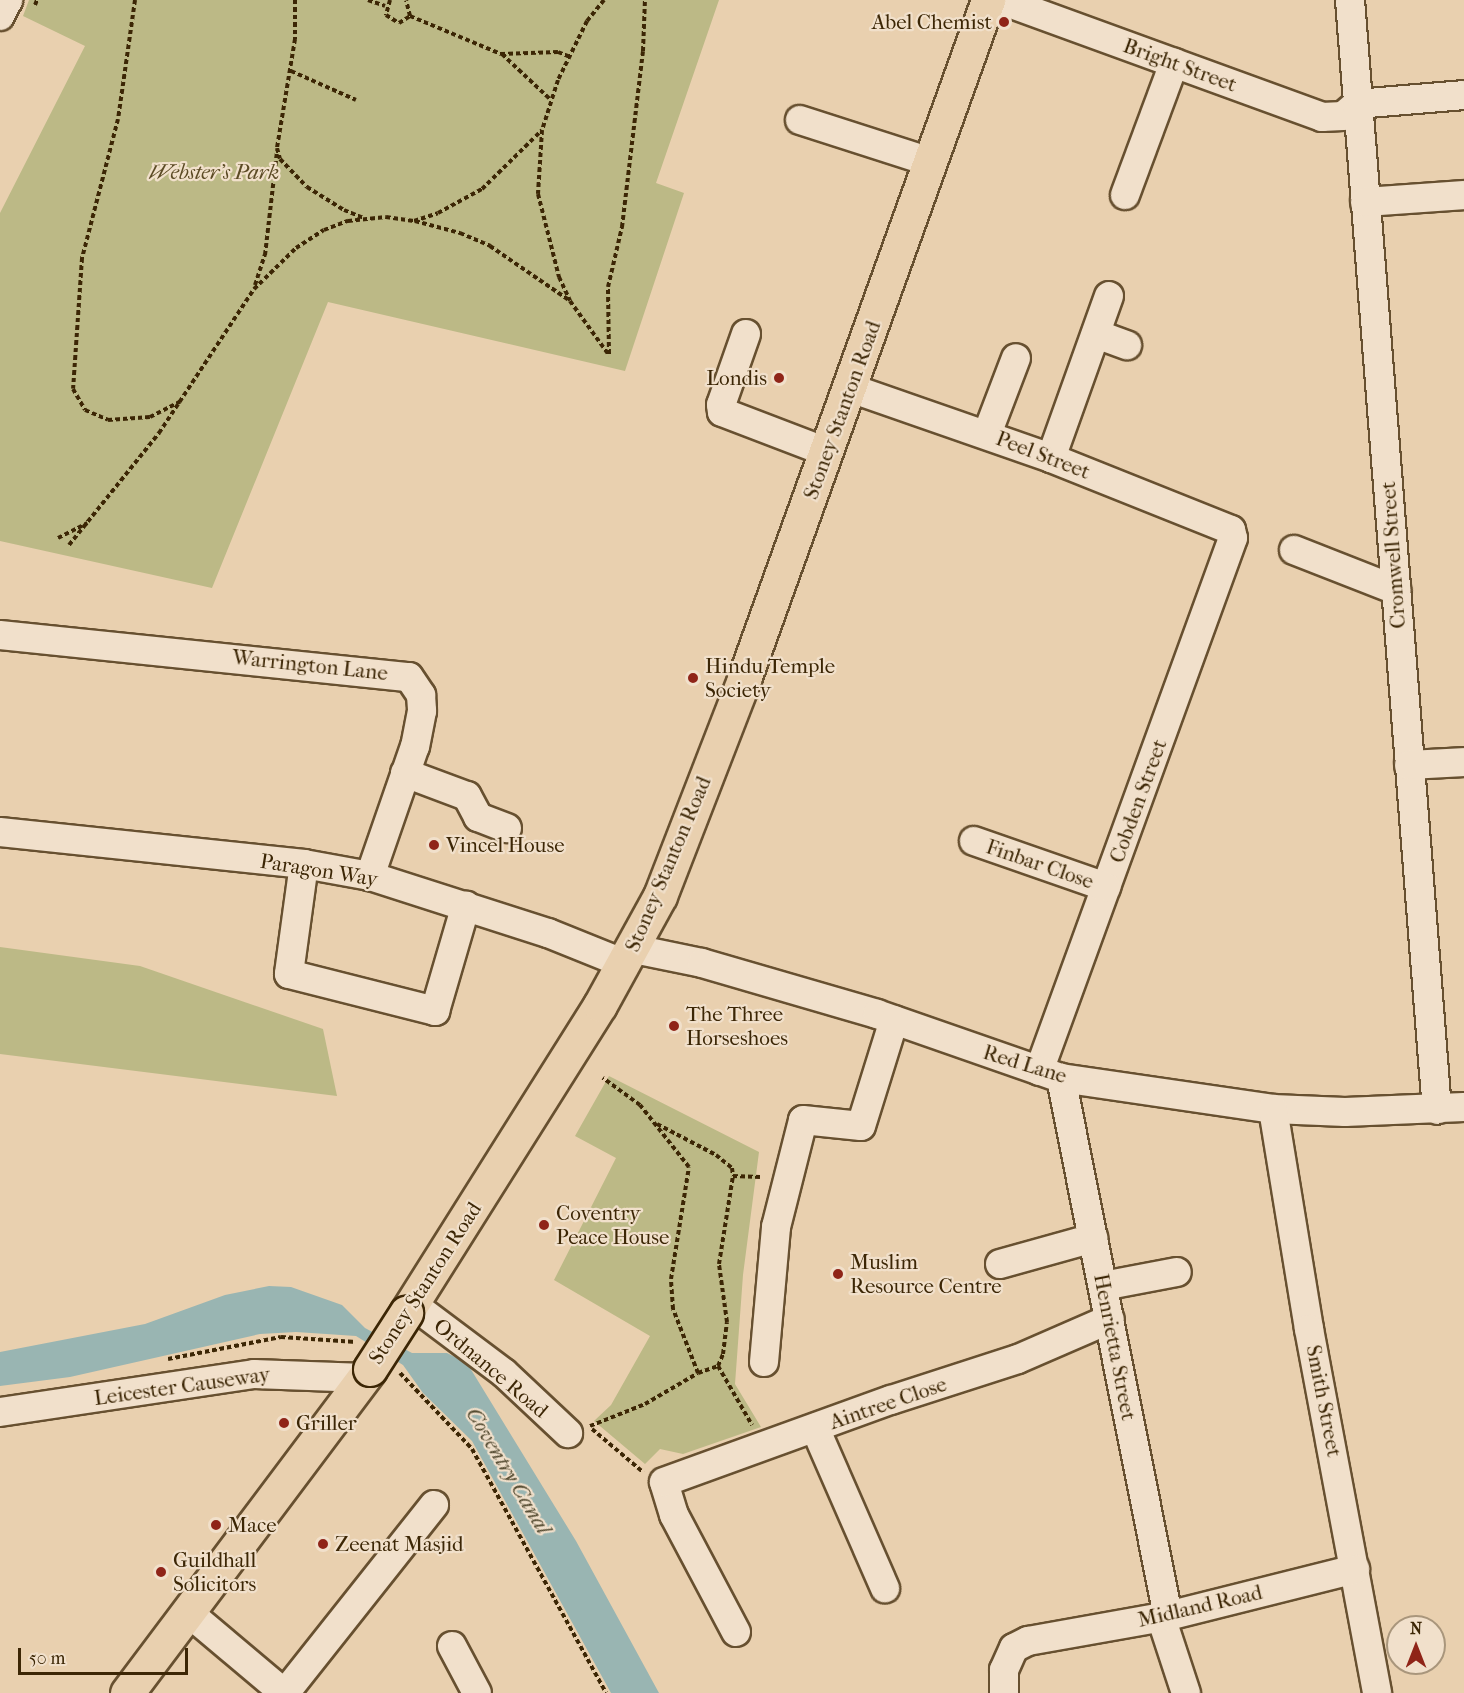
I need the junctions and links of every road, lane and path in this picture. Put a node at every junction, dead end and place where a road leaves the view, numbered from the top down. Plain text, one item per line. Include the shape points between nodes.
1 (38, 0) edge
2 (135, 0) edge
3 (295, 0) edge
4 (368, 0) edge
5 (390, 0) edge
6 (406, 0) edge
7 (604, 0) edge
8 (645, 0) edge
9 (987, 0) edge
10 (1001, 0) edge
11 (1350, 0) edge
12 (22, 3) edge
13 (385, 6) junction
14 (0, 15) edge
15 (410, 16) junction
16 (501, 54) junction
17 (568, 56) junction
18 (1174, 63) junction
19 (291, 71) junction
20 (1464, 95) edge
21 (356, 100) dead end
22 (551, 100) junction
23 (1357, 104) junction
24 (800, 120) dead end
25 (542, 130) junction
26 (277, 148) junction
27 (932, 162) junction
28 (1125, 195) dead end
29 (1464, 195) edge
30 (1365, 202) junction
31 (364, 218) junction
32 (414, 221) junction
33 (254, 289) junction
34 (1109, 296) dead end
35 (570, 301) junction
36 (746, 334) dead end
37 (1096, 334) junction
38 (1127, 345) dead end
39 (1016, 358) dead end
40 (850, 388) junction
41 (183, 399) junction
42 (987, 434) junction
43 (827, 452) junction
44 (1051, 458) junction
45 (90, 521) junction
46 (1231, 530) joint
47 (58, 538) dead end
48 (69, 545) dead end
49 (1294, 550) dead end
50 (1396, 590) junction
51 (0, 635) edge
52 (1464, 762) edge
53 (1408, 765) junction
54 (405, 773) junction
55 (507, 828) dead end
56 (0, 832) edge
57 (974, 842) dead end
58 (303, 864) junction
59 (370, 876) junction
60 (1106, 887) junction
61 (466, 905) junction
62 (630, 957) junction
63 (894, 1020) junction
64 (1050, 1075) junction
65 (603, 1078) dead end
66 (1273, 1108) junction
67 (1450, 1108) edge
68 (653, 1121) junction
69 (734, 1176) junction
70 (760, 1177) dead end
71 (1093, 1238) junction
72 (1000, 1264) dead end
73 (1177, 1272) dead end
74 (1103, 1286) junction
75 (409, 1309) junction
76 (1110, 1319) junction
77 (260, 1340) dead end
78 (764, 1362) dead end
79 (373, 1364) junction
80 (718, 1366) junction
81 (698, 1373) junction
82 (0, 1412) edge
83 (815, 1428) junction
84 (578, 1430) junction
85 (772, 1444) junction
86 (664, 1482) junction
87 (434, 1505) dead end
88 (1355, 1569) junction
89 (885, 1588) dead end
90 (189, 1613) junction
91 (1165, 1617) junction
92 (736, 1632) dead end
93 (452, 1646) dead end
94 (127, 1693) edge
95 (284, 1693) edge
96 (477, 1693) edge
97 (606, 1693) edge
98 (1004, 1693) edge
99 (1186, 1693) edge
100 (1377, 1693) edge

1 - 12 path
2 - 41 path via 118,118 82,258 73,389 85,410 108,420 150,417
3 - 19 path
4 - 13 path
5 - 13 path
6 - 15 path
7 - 17 path
8 - 35 path via 643,51 622,227 608,287 609,355
9 - 27 main road, Stoney Stanton Road
10 - 18 street, Bright Street
11 - 23 street, Cromwell Street
12 - 14 street
13 - 15 path via 391,21 399,23
15 - 16 path
16 - 17 path via 558,52
16 - 22 path via 525,73 541,95
17 - 22 path
18 - 23 street, Bright Street via 1322,117 1343,116
18 - 28 street
19 - 21 path
19 - 26 path
20 - 23 street
22 - 25 path
23 - 30 street, Cromwell Street
24 - 27 street
25 - 32 path via 482,189
25 - 35 path via 538,194 546,234
26 - 31 path via 280,159 307,187
26 - 33 path via 265,255
27 - 40 main road, Stoney Stanton Road
29 - 30 street
30 - 50 street, Cromwell Street
31 - 32 path
31 - 33 path via 324,230 296,248
32 - 35 path via 490,246
33 - 41 path
34 - 37 street
36 - 43 street via 720,405 722,412
37 - 38 street
37 - 44 street
39 - 42 street
40 - 42 street, Peel Street
40 - 43 main road, Stoney Stanton Road
41 - 45 path
42 - 44 street, Peel Street
43 - 62 main road, Stoney Stanton Road via 660,896
44 - 46 street, Peel Street
45 - 47 path
45 - 48 path
46 - 60 street, Cobden Street via 1233,538
49 - 50 street
50 - 53 street, Cromwell Street
51 - 54 street, Warrington Lane via 409,677 421,695 422,711
52 - 53 street
53 - 67 street, Cromwell Street
54 - 55 street via 468,796 478,817
54 - 59 street, Warrington Lane
56 - 58 street, Paragon Way
57 - 60 street, Finbar Close
58 - 59 street, Paragon Way
58 - 61 street via 289,974 435,1011
59 - 61 street, Paragon Way
60 - 64 street, Cobden Street
61 - 62 street, Paragon Way
62 - 63 street, Red Lane via 702,963
62 - 75 main road, Stoney Stanton Road
63 - 64 street, Red Lane
63 - 78 street via 861,1126 803,1120 776,1227
64 - 66 street, Red Lane
64 - 71 street, Henrietta Street
65 - 68 path via 640,1105
66 - 67 street, Red Lane
66 - 88 street, Smith Street
68 - 69 path via 716,1155 732,1168
68 - 81 path via 689,1167 671,1279 673,1310
69 - 70 path
69 - 80 path via 719,1264 728,1322
71 - 72 street
71 - 74 street, Henrietta Street
73 - 74 street
74 - 76 street, Henrietta Street
75 - 79 main road, Stoney Stanton Road, bridge
75 - 84 street, Ordnance Road via 504,1373
76 - 83 street, Aintree Close via 1018,1359
76 - 91 street, Henrietta Street
77 - 79 path via 333,1338
79 - 82 street, Leicester Causeway via 254,1374
79 - 90 main road, Stoney Stanton Road
79 - 97 path via 452,1424 477,1458
80 - 81 path
80 - 85 path via 750,1424
81 - 84 path via 645,1404
83 - 85 street, Aintree Close
83 - 89 street
84 - 86 path via 609,1439 656,1486
85 - 86 street, Aintree Close
86 - 92 street via 674,1515
87 - 95 street
88 - 91 street, Midland Road
88 - 100 street, Smith Street
90 - 94 main road, Stoney Stanton Road
90 - 95 street
91 - 98 street, Midland Road via 1043,1637 1014,1648 1004,1670
91 - 99 street, Henrietta Street
93 - 96 street

